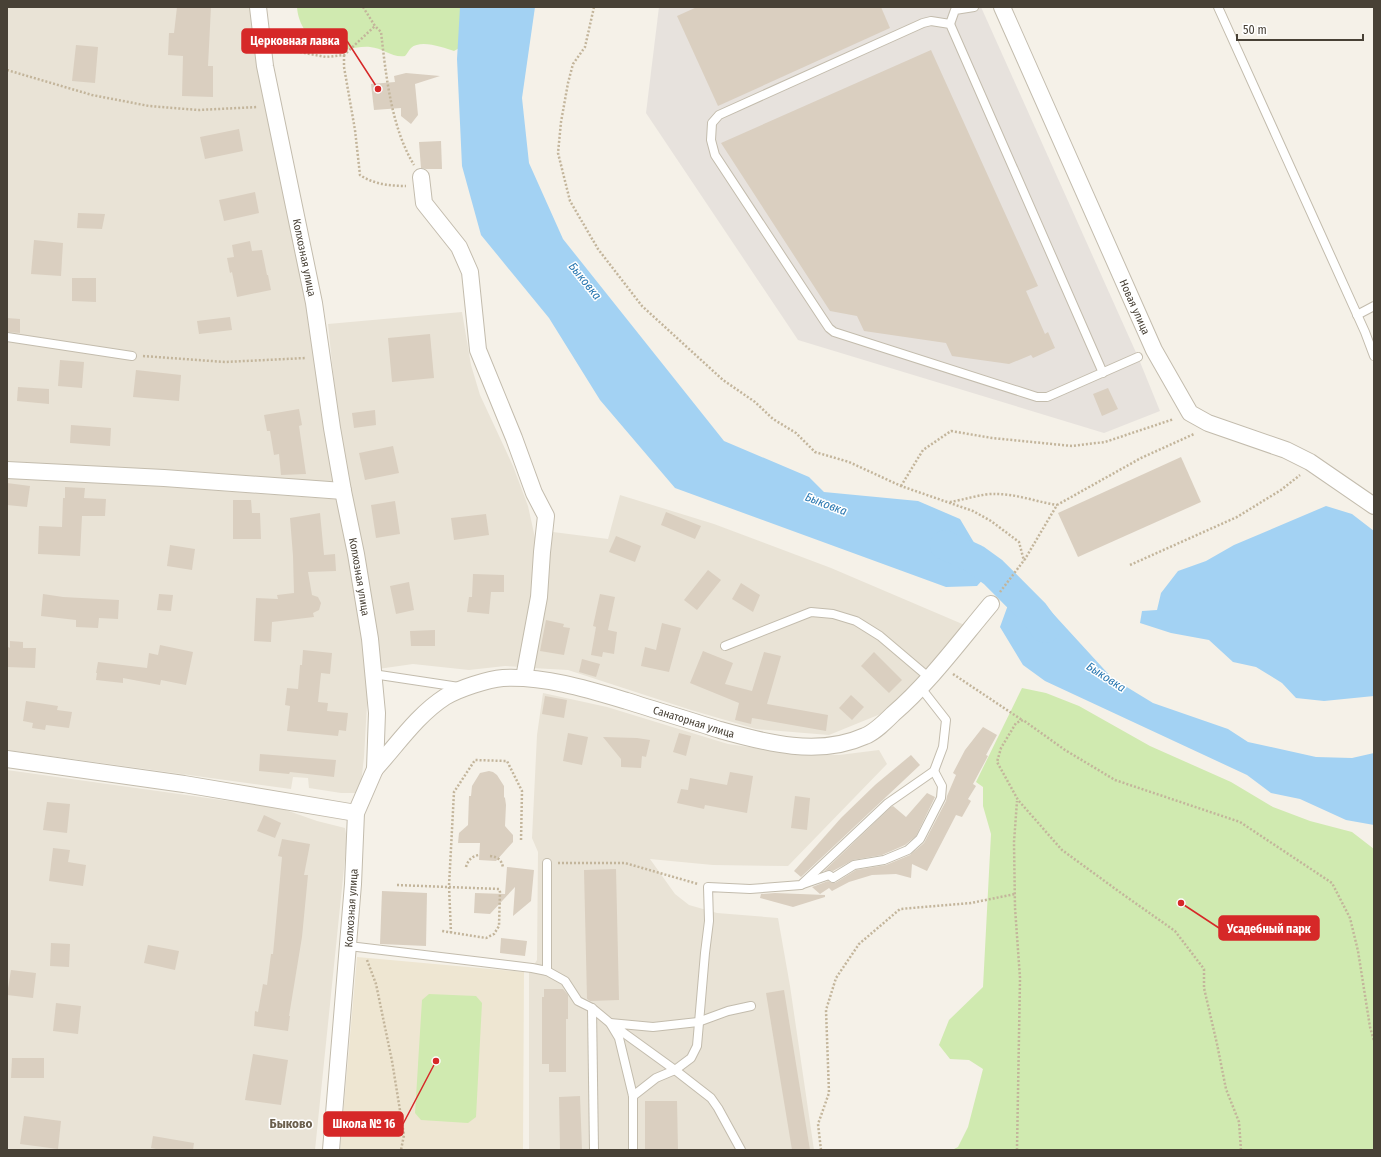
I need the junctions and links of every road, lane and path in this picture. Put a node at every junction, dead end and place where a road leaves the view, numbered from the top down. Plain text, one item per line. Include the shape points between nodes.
1 (258, 7) edge
2 (363, 7) edge
3 (594, 7) edge
4 (974, 7) edge
5 (1002, 7) edge
6 (1218, 7) edge
7 (950, 24) junction
8 (375, 26) junction
9 (260, 28) junction
10 (344, 55) junction
11 (7, 70) edge
12 (274, 106) junction
13 (422, 181) junction
14 (1374, 306) edge
15 (1357, 315) junction
16 (7, 337) edge
17 (132, 356) joint
18 (1374, 356) edge
19 (322, 357) junction
20 (1138, 357) dead end
21 (1103, 373) junction
22 (1190, 413) junction
23 (1213, 425) junction
24 (1310, 462) junction
25 (7, 470) edge
26 (901, 486) junction
27 (343, 492) junction
28 (950, 502) junction
29 (1057, 505) junction
30 (1374, 506) edge
31 (1024, 561) junction
32 (1130, 565) dead end
33 (991, 604) joint
34 (725, 646) dead end
35 (940, 665) junction
36 (374, 674) junction
37 (524, 678) junction
38 (924, 681) junction
39 (466, 688) junction
40 (1023, 720) junction
41 (7, 759) edge
42 (375, 769) junction
43 (934, 771) junction
44 (1018, 800) junction
45 (356, 813) junction
46 (521, 841) dead end
47 (479, 855) dead end
48 (490, 856) dead end
49 (547, 863) joint
50 (466, 867) dead end
51 (503, 868) dead end
52 (397, 885) dead end
53 (801, 885) junction
54 (449, 886) junction
55 (708, 887) junction
56 (1015, 894) junction
57 (442, 932) dead end
58 (451, 933) junction
59 (356, 947) junction
60 (547, 971) junction
61 (751, 1006) dead end
62 (592, 1008) junction
63 (698, 1022) junction
64 (610, 1024) junction
65 (1374, 1041) edge
66 (675, 1070) junction
67 (633, 1096) junction
68 (331, 1150) edge
69 (401, 1150) edge
70 (594, 1150) edge
71 (633, 1150) edge
72 (741, 1150) edge
73 (822, 1150) edge
74 (1017, 1150) edge
75 (1241, 1150) edge

1 - 9 street, Колхозная улица
2 - 8 path
3 - 26 path via 585,47 573,64 568,83 558,153 570,201 598,249 642,306 723,380 755,402 773,419 796,432 815,452 849,462
4 - 7 lane via 955,10
5 - 22 street, Новая улица via 1154,350
6 - 15 lane
7 - 21 lane
7 - 21 lane via 931,21 923,24 719,115 712,123 710,134 715,155 834,332 1037,397 1047,397
8 - 10 path
8 - 13 path via 381,32 390,97 404,145
9 - 10 path via 294,51 326,57
9 - 12 street, Колхозная улица
10 - 13 path via 360,175 369,182 395,186
11 - 12 path via 92,95 149,106 198,110
12 - 19 street, Колхозная улица via 314,303
13 - 37 street via 424,203 458,247 470,272 478,350 534,493 546,516 539,597
14 - 15 lane
15 - 18 lane
16 - 17 lane
17 - 19 path via 225,362
19 - 27 street, Колхозная улица
20 - 21 lane
22 - 23 street
22 - 26 path via 1105,442 1072,446 951,432 923,450
23 - 24 street via 1286,450
23 - 29 path via 1142,458
24 - 30 street
24 - 32 path via 1300,475 1281,490 1237,517
25 - 27 street via 164,478
26 - 28 path
27 - 36 street, Колхозная улица via 356,554
28 - 29 path via 995,494
28 - 31 path via 992,521 1009,534 1019,542
29 - 31 path
31 - 33 path
33 - 35 street, Санаторная улица
34 - 38 lane via 812,612 833,614 856,621 880,636
35 - 38 street, Санаторная улица
35 - 40 path
36 - 39 lane
36 - 42 street, Колхозная улица via 377,713
37 - 38 street, Санаторная улица via 582,688 741,736 797,746 844,744 867,736 906,703
37 - 39 street, Санаторная улица via 503,678
38 - 43 lane via 946,720 943,747
39 - 42 street, Санаторная улица via 435,704
40 - 44 path via 1016,723 997,762
40 - 65 path via 1065,750 1115,780 1240,822 1332,883 1350,918
41 - 45 street via 184,784
42 - 45 street, Колхозная улица
43 - 53 lane via 888,803
43 - 53 lane via 942,786 942,798 920,839 908,850 884,860 854,865 833,878 829,875
44 - 56 path via 1014,842
44 - 75 path via 1062,850 1175,931 1204,969 1204,988 1226,1089 1239,1122
45 - 59 street, Колхозная улица
46 - 54 path via 522,791 507,761 475,760 454,792
47 - 50 path via 471,858
48 - 51 path via 500,860
49 - 55 path via 624,863
49 - 60 lane
52 - 54 path
53 - 55 lane via 750,889
54 - 58 path
54 - 58 path via 497,888 500,892 499,926 494,934 486,938
55 - 63 lane via 709,921
56 - 73 path via 971,903 900,909 859,944 836,978 826,1010 828,1093 818,1124
56 - 74 path via 1020,978
57 - 58 path
59 - 60 lane
59 - 68 street, Колхозная улица
59 - 69 path via 376,984 404,1134
60 - 62 lane via 565,981 578,1001
61 - 63 lane
62 - 64 lane
62 - 70 lane
63 - 64 lane via 653,1027
63 - 66 lane via 697,1046 691,1058
64 - 66 lane
64 - 67 lane via 619,1038
66 - 67 lane via 656,1078
66 - 72 lane via 711,1098
67 - 71 lane

